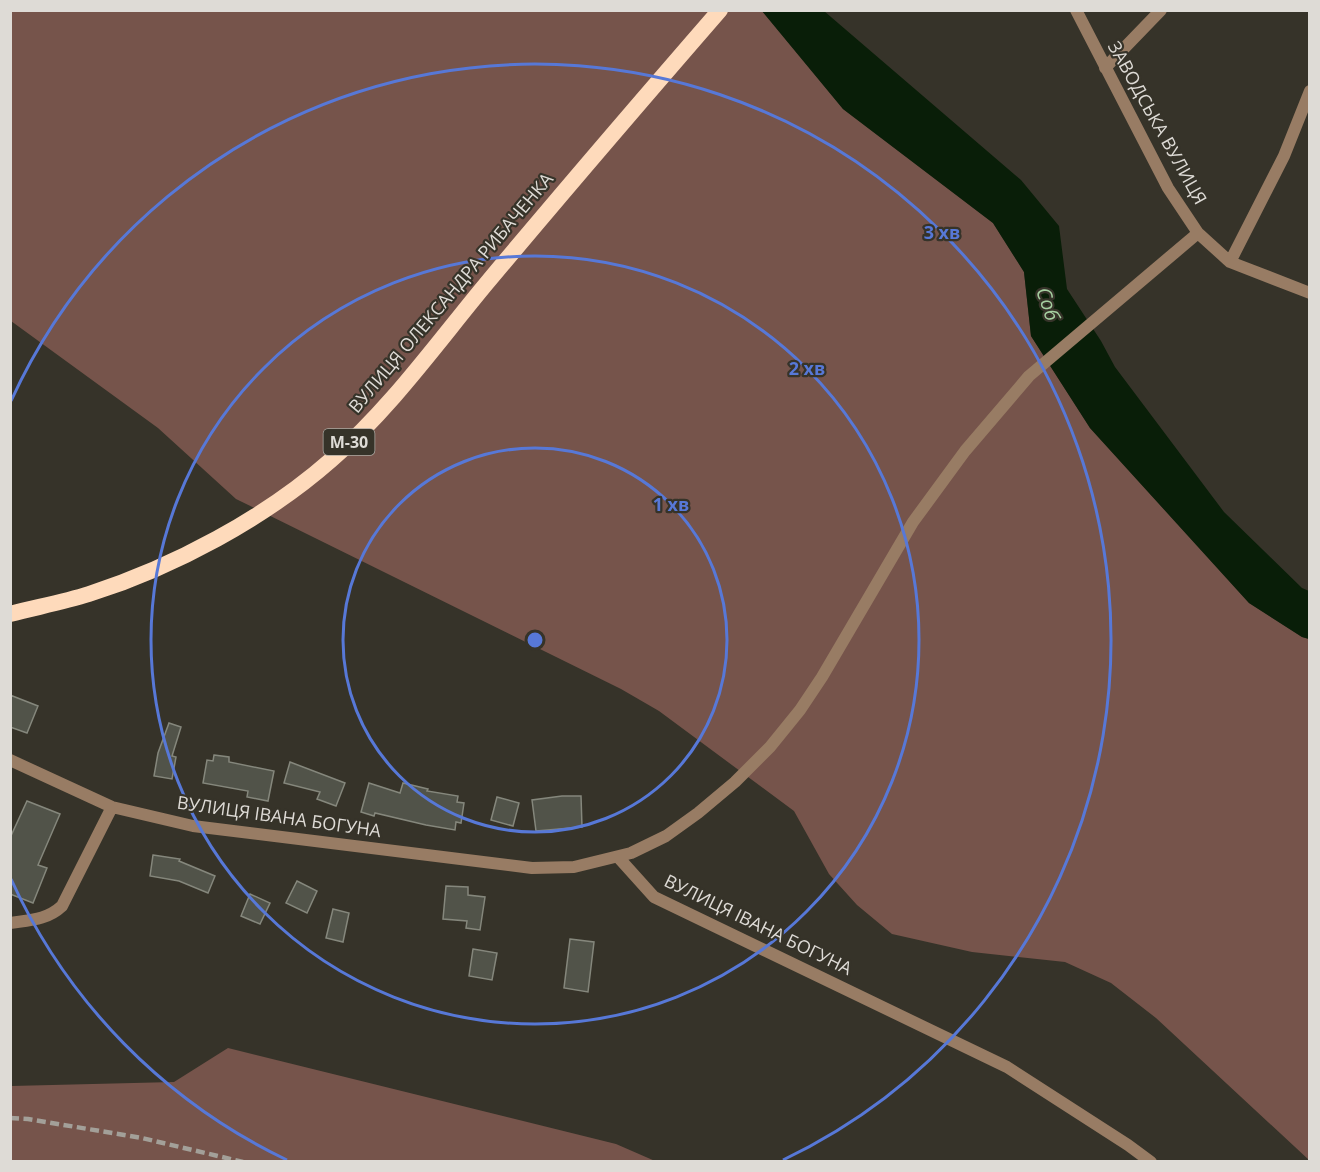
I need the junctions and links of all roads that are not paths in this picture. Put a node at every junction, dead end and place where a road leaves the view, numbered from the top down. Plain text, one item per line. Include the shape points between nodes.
1 (720, 10) edge
2 (1076, 10) edge
3 (1161, 10) edge
4 (1105, 68) junction
5 (1310, 91) edge
6 (1198, 233) junction
7 (1230, 262) junction
8 (1310, 292) edge
9 (10, 614) edge
10 (10, 760) edge
11 (112, 807) junction
12 (618, 857) junction
13 (10, 923) edge
14 (1150, 1161) edge

1 - 9 highway, ВУЛИЦЯ ОЛЕКСАНДРА РИБАЧЕНКА / М-30 via 379,412 331,460 231,530 159,567 90,594
2 - 4 street, ЗАВОДСЬКА ВУЛИЦЯ
3 - 4 street
4 - 6 street, ЗАВОДСЬКА ВУЛИЦЯ via 1168,188
5 - 7 street via 1284,156
6 - 7 street, ЗАВОДСЬКА ВУЛИЦЯ
6 - 12 street via 1029,376 965,451 913,522 822,677 770,747 698,813 666,836
7 - 8 street, ЗАВОДСЬКА ВУЛИЦЯ
10 - 11 street, ВУЛИЦЯ ІВАНА БОГУНА
11 - 12 street, ВУЛИЦЯ ІВАНА БОГУНА via 212,829 532,868 574,867
11 - 13 street via 62,906 41,919
12 - 14 street, ВУЛИЦЯ ІВАНА БОГУНА via 654,897 1007,1067

